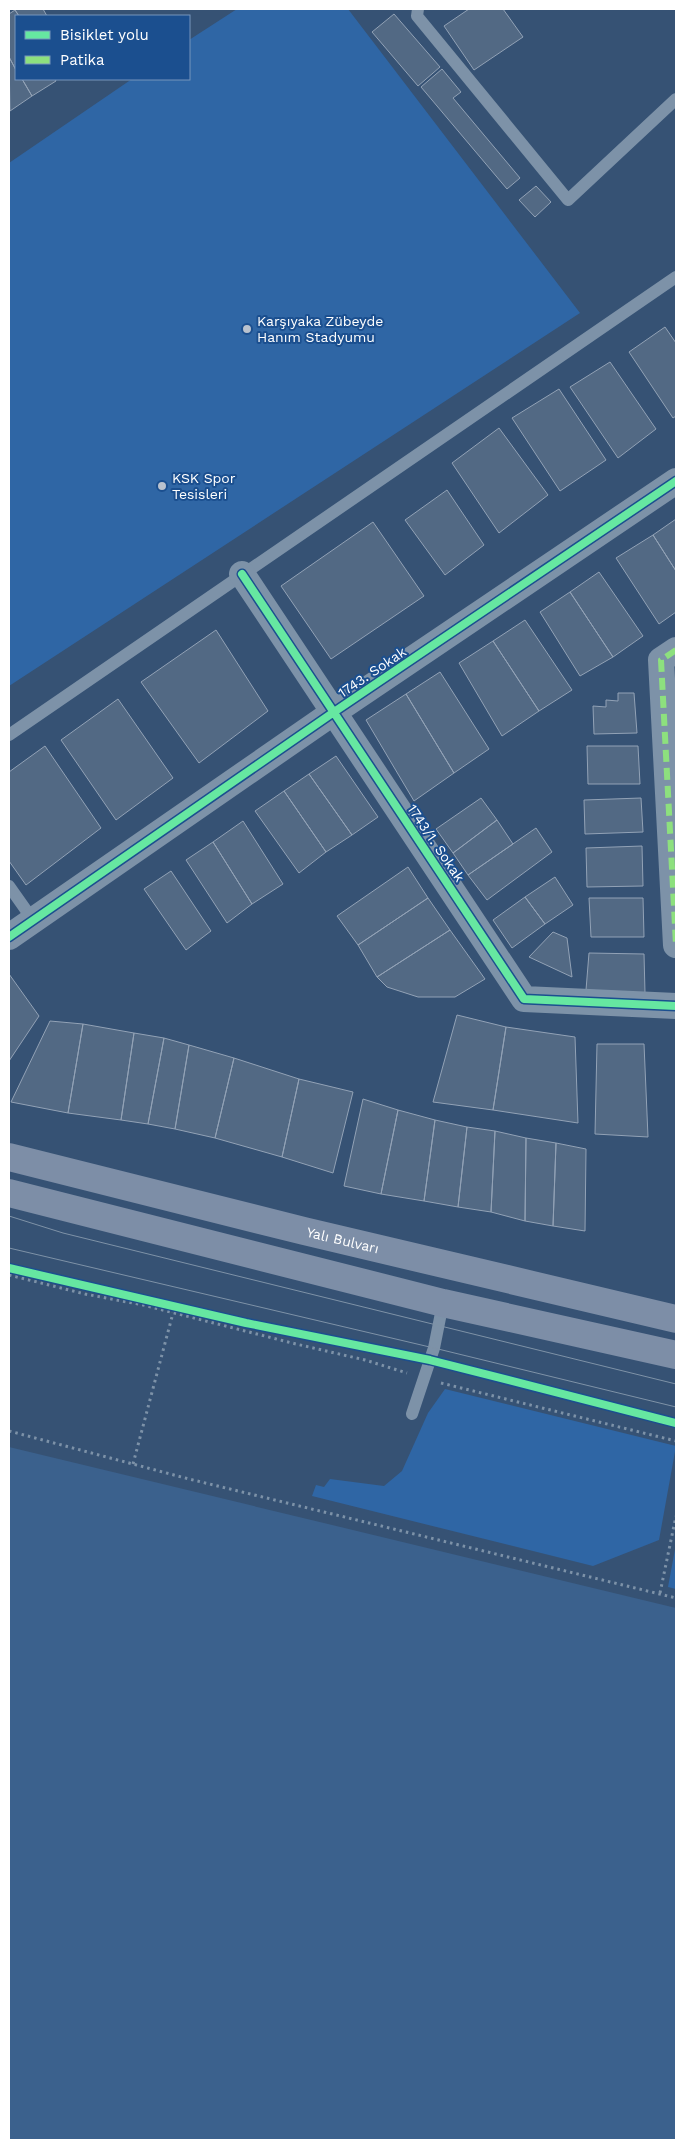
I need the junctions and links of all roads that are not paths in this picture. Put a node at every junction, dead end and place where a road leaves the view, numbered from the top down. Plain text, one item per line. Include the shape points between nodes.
1 (418, 9) edge
2 (676, 99) edge
3 (676, 277) edge
4 (676, 481) edge
5 (242, 574) junction
6 (676, 650) edge
7 (334, 712) junction
8 (9, 734) edge
9 (673, 813) edge
10 (9, 886) edge
11 (33, 920) junction
12 (9, 937) edge
13 (676, 945) edge
14 (676, 1006) edge
15 (9, 1156) edge
16 (9, 1193) edge
17 (443, 1303) junction
18 (676, 1319) edge
19 (676, 1355) edge
20 (412, 1414) dead end

1 - 2 lane via 417,16 568,200
3 - 5 lane
4 - 7 street, 1743. Sokak
5 - 7 street, 1743/1. Sokak
5 - 8 lane
6 - 9 street via 661,660
7 - 11 street, 1743. Sokak
7 - 14 street, 1743/1. Sokak via 524,999
9 - 13 street
10 - 11 lane
11 - 12 street, 1743. Sokak
15 - 18 main road, Yalı Bulvarı via 313,1233
16 - 17 main road
17 - 19 main road
17 - 20 lane via 434,1348

